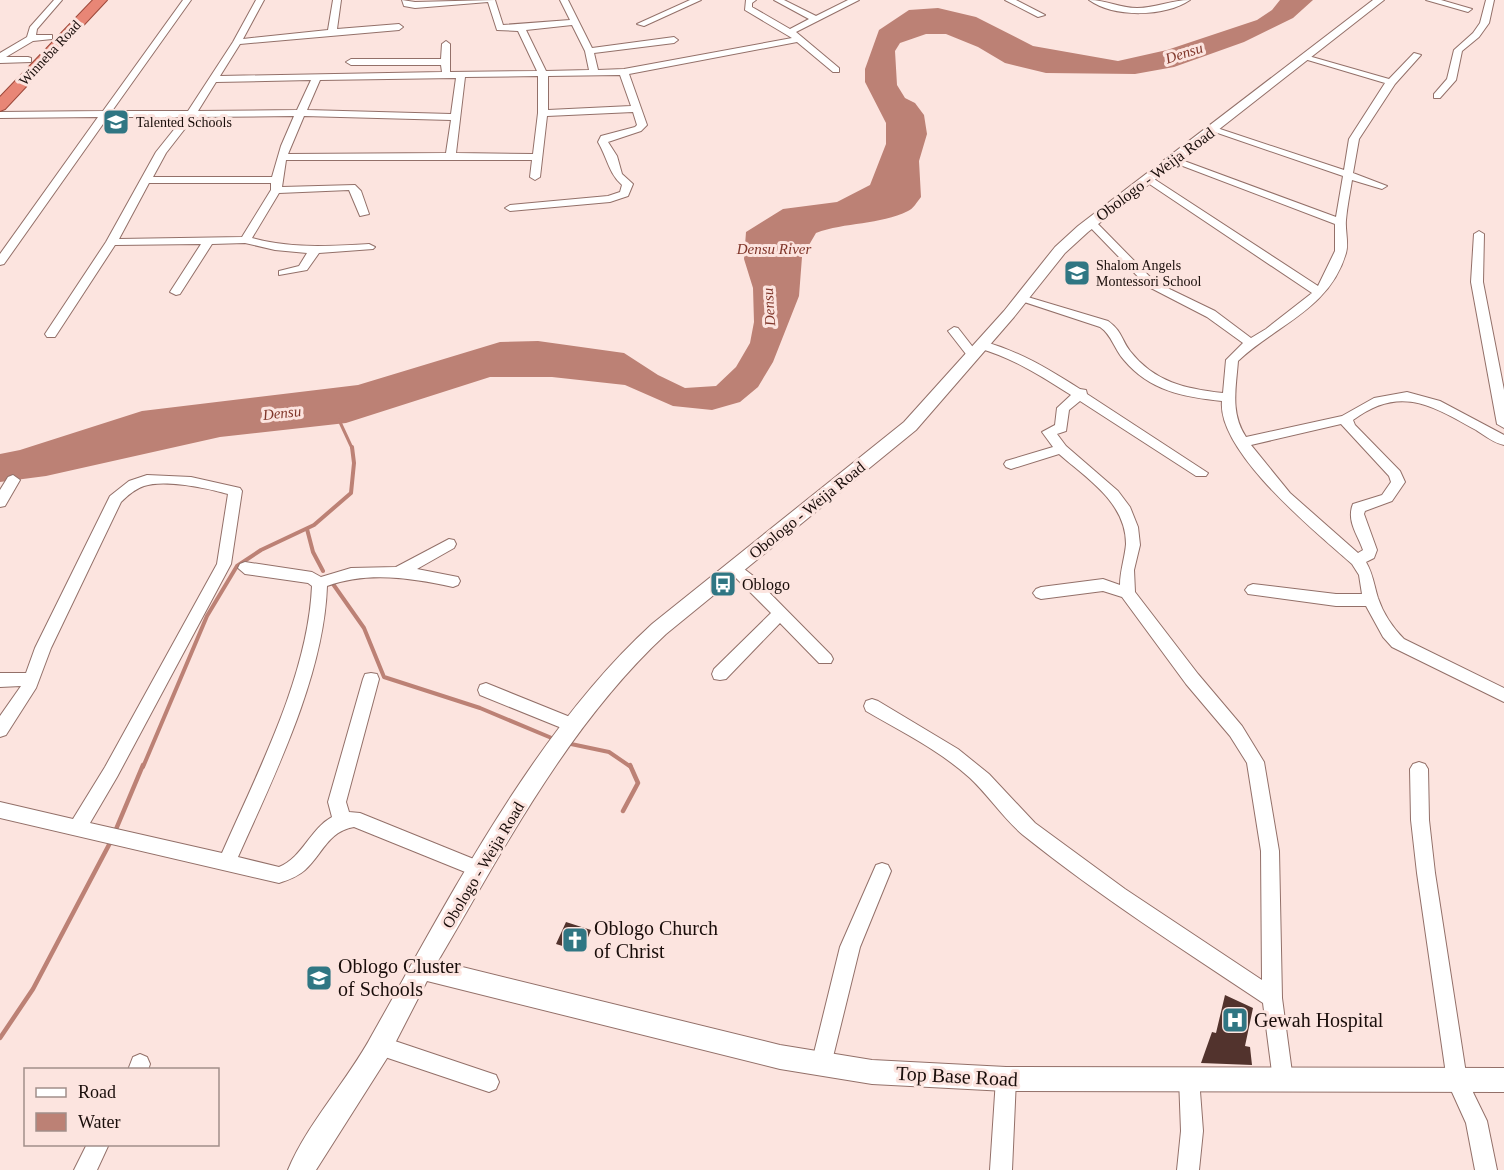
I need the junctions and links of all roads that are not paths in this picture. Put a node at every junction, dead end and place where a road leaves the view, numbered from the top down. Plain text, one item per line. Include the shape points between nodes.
1 (58, 0) edge
2 (100, 0) edge
3 (187, 0) edge
4 (260, 0) edge
5 (337, 0) edge
6 (406, 0) edge
7 (486, 0) edge
8 (491, 0) edge
9 (564, 0) edge
10 (697, 0) edge
11 (752, 0) edge
12 (778, 0) edge
13 (855, 0) edge
14 (1009, 0) edge
15 (1093, 0) edge
16 (1144, 0) edge
17 (1186, 0) edge
18 (1379, 0) edge
19 (1430, 0) edge
20 (1490, 0) edge
21 (1166, 6) junction
22 (82, 8) edge
23 (1468, 9) dead end
24 (1041, 15) dead end
25 (817, 20) junction
26 (576, 22) junction
27 (640, 24) dead end
28 (399, 27) dead end
29 (521, 28) junction
30 (332, 32) junction
31 (790, 32) junction
32 (54, 37) junction
33 (31, 38) junction
34 (799, 39) junction
35 (674, 40) dead end
36 (237, 42) junction
37 (446, 44) dead end
38 (588, 51) junction
39 (1417, 55) dead end
40 (0, 58) edge
41 (1305, 58) junction
42 (28, 60) junction
43 (446, 62) junction
44 (351, 63) dead end
45 (836, 70) dead end
46 (624, 72) junction
47 (543, 74) junction
48 (594, 74) junction
49 (445, 75) junction
50 (461, 75) junction
51 (317, 77) junction
52 (214, 79) junction
53 (1391, 82) junction
54 (0, 89) edge
55 (1437, 96) dead end
56 (0, 106) edge
57 (637, 109) junction
58 (302, 113) junction
59 (543, 113) junction
60 (107, 114) junction
61 (191, 114) junction
62 (0, 115) edge
63 (457, 117) junction
64 (1214, 130) junction
65 (451, 156) junction
66 (284, 157) junction
67 (538, 157) junction
68 (1172, 160) junction
69 (535, 177) dead end
70 (1348, 177) junction
71 (1147, 179) junction
72 (148, 180) junction
73 (276, 185) junction
74 (1382, 186) dead end
75 (510, 208) dead end
76 (364, 214) dead end
77 (1340, 222) junction
78 (1091, 223) junction
79 (1479, 234) dead end
80 (245, 240) junction
81 (112, 242) junction
82 (208, 242) junction
83 (369, 248) dead end
84 (315, 250) junction
85 (0, 262) edge
86 (284, 273) dead end
87 (176, 292) dead end
88 (1320, 293) junction
89 (1021, 299) junction
90 (954, 331) dead end
91 (51, 334) dead end
92 (1250, 343) junction
93 (978, 350) junction
94 (1081, 393) junction
95 (1229, 398) junction
96 (1346, 419) junction
97 (1504, 424) edge
98 (1504, 441) edge
99 (1243, 442) junction
100 (1061, 448) junction
101 (1011, 464) dead end
102 (1201, 473) dead end
103 (13, 480) dead end
104 (0, 502) edge
105 (448, 544) dead end
106 (1358, 560) junction
107 (245, 568) dead end
108 (735, 568) junction
109 (395, 573) junction
110 (453, 581) dead end
111 (320, 583) junction
112 (1253, 590) dead end
113 (1041, 593) dead end
114 (1127, 593) junction
115 (1371, 600) junction
116 (779, 614) junction
117 (825, 659) dead end
118 (720, 674) dead end
119 (371, 679) dead end
120 (0, 680) edge
121 (30, 680) junction
122 (486, 690) dead end
123 (1504, 695) edge
124 (872, 706) dead end
125 (574, 726) junction
126 (0, 730) edge
127 (1419, 769) dead end
128 (0, 810) edge
129 (342, 819) junction
130 (77, 828) junction
131 (226, 864) junction
132 (480, 870) junction
133 (882, 871) dead end
134 (421, 968) junction
135 (1272, 998) junction
136 (380, 1046) junction
137 (821, 1065) junction
138 (1189, 1078) junction
139 (1006, 1079) junction
140 (1283, 1080) junction
141 (1504, 1080) edge
142 (1457, 1081) junction
143 (489, 1082) dead end
144 (98, 1146) edge
145 (85, 1170) edge
146 (301, 1170) edge
147 (1001, 1170) edge
148 (1188, 1170) edge
149 (1486, 1170) edge

1 - 33 street via 33,29
2 - 22 highway, Winneba Road
3 - 60 street
4 - 36 street
5 - 30 street
6 - 7 street via 407,4 415,5
8 - 29 street via 500,28
9 - 26 street
10 - 27 street
11 - 31 street via 748,8
12 - 25 street
13 - 25 street
14 - 24 street
15 - 21 street via 1130,12 1149,12
16 - 21 street
17 - 21 street
18 - 41 street, Obologo - Weija Road
19 - 23 street
20 - 55 street via 1489,16 1475,39 1458,51 1451,80
22 - 32 highway, Winneba Road
25 - 31 street
26 - 29 street
26 - 38 street
28 - 30 street
29 - 47 street
30 - 36 street
31 - 34 street
32 - 33 street
32 - 42 highway, Winneba Road
32 - 56 highway, Winneba Road
33 - 40 street
34 - 45 street
34 - 46 street
35 - 38 street
36 - 52 street
37 - 43 street
38 - 48 street
39 - 53 street
40 - 42 street
41 - 53 street
41 - 64 street, Obologo - Weija Road
42 - 54 highway, Winneba Road
43 - 44 street
43 - 49 street
46 - 48 street
46 - 57 street
47 - 48 street
47 - 50 street
47 - 59 street
49 - 50 street
49 - 51 street
50 - 63 street
51 - 52 street
51 - 58 street
52 - 61 street
53 - 70 street via 1354,139
57 - 59 street
57 - 75 street via 642,125 603,142 612,156 616,175 628,184 624,194 610,199
58 - 61 street
58 - 63 street
58 - 66 street via 293,125
59 - 67 street
60 - 61 street
60 - 62 street
60 - 85 street
61 - 72 street via 161,152
63 - 65 street
64 - 68 street, Obologo - Weija Road
64 - 70 street
65 - 66 street
65 - 67 street
66 - 73 street
67 - 69 street
68 - 71 street, Obologo - Weija Road
68 - 77 street
70 - 74 street
70 - 77 street
71 - 78 street, Obologo - Weija Road
71 - 88 street
72 - 73 street
72 - 81 street
73 - 76 street via 351,188 356,191
73 - 80 street
77 - 88 street via 1341,251
78 - 89 street, Obologo - Weija Road via 1060,250
78 - 92 street via 1151,284 1211,314
79 - 97 street via 1477,282
80 - 82 street
80 - 84 street via 262,246
81 - 82 street
81 - 91 street
82 - 87 street
83 - 84 street
84 - 86 street via 303,268
88 - 92 street
89 - 93 street, Obologo - Weija Road
89 - 95 street via 1104,324 1114,331 1117,344 1140,368 1169,388
90 - 93 street via 966,349
92 - 95 street via 1233,360
93 - 94 street via 1022,359
93 - 108 street, Obologo - Weija Road via 909,426
94 - 100 street via 1063,408 1061,428 1049,432
94 - 102 street
95 - 99 street via 1232,426
96 - 98 street via 1388,398 1418,397
96 - 99 street
96 - 106 street via 1349,428 1395,474 1398,482 1387,498 1358,508 1356,516 1371,550
99 - 106 street via 1285,496
100 - 101 street
100 - 114 street via 1113,495 1125,512 1133,545
103 - 104 street
105 - 109 street
106 - 115 street
107 - 111 street via 312,578
108 - 116 street
108 - 125 street, Obologo - Weija Road via 632,654
109 - 110 street
109 - 111 street via 349,573
111 - 131 street via 308,664
112 - 115 street
113 - 114 street via 1103,585
114 - 135 street via 1236,731 1255,762 1270,851
115 - 123 street via 1388,633 1398,643
116 - 117 street
116 - 118 street
119 - 129 street via 337,802
120 - 121 street
121 - 126 street
121 - 130 street via 102,522 124,490 146,480 222,486 235,491 224,564
122 - 125 street
124 - 135 street via 957,757 1012,815 1130,904
125 - 132 street, Obologo - Weija Road via 522,798
127 - 142 street via 1425,862
128 - 130 street
129 - 131 street via 329,827 293,872 266,873
129 - 132 street via 354,819
130 - 131 street
132 - 134 street, Obologo - Weija Road
133 - 137 street via 850,947
134 - 136 street, Obologo - Weija Road
134 - 137 street, Top Base Road
135 - 140 street
136 - 143 street
136 - 146 street, Obologo - Weija Road
137 - 139 street, Top Base Road via 872,1072
138 - 139 street, Top Base Road
138 - 140 street, Top Base Road
138 - 148 street via 1192,1131
139 - 147 street
140 - 142 street, Top Base Road
141 - 142 street, Top Base Road
142 - 149 street via 1476,1121
144 - 145 street

